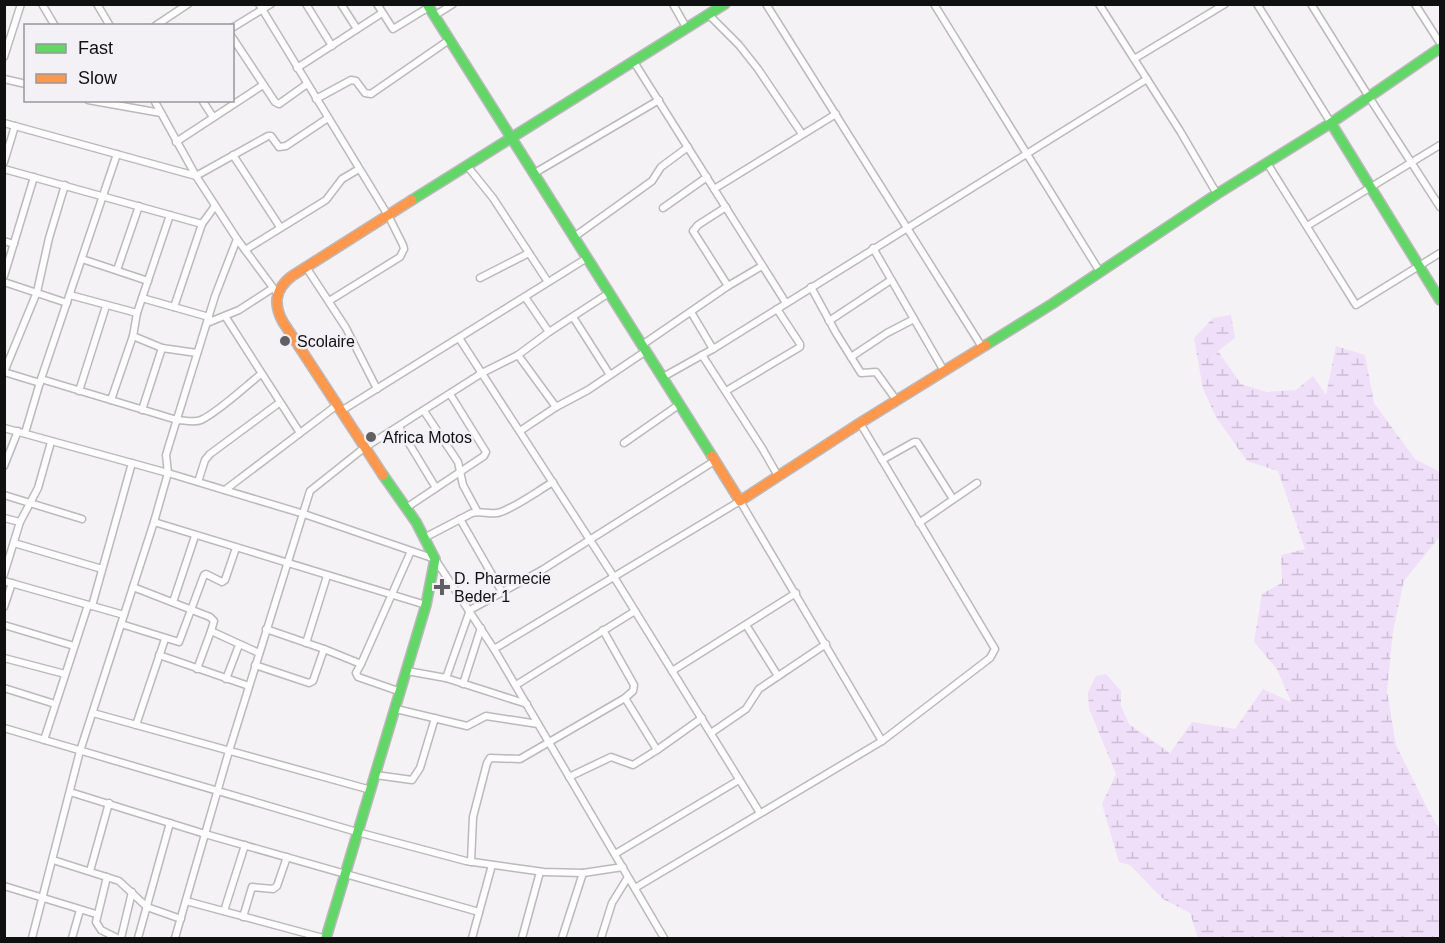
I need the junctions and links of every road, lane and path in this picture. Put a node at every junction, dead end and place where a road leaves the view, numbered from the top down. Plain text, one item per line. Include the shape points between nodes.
1 (21, 4) edge
2 (42, 4) edge
3 (97, 4) edge
4 (188, 4) edge
5 (271, 4) edge
6 (306, 4) edge
7 (340, 4) edge
8 (377, 4) edge
9 (453, 4) edge
10 (673, 4) edge
11 (725, 4) edge
12 (766, 4) edge
13 (934, 4) edge
14 (1099, 4) edge
15 (1225, 4) edge
16 (1257, 4) edge
17 (1311, 4) edge
18 (1415, 4) edge
19 (428, 6) edge
20 (260, 7) edge
21 (382, 13) junction
22 (709, 15) junction
23 (434, 16) junction
24 (54, 24) edge
25 (109, 24) edge
26 (158, 24) edge
27 (234, 26) edge
28 (687, 28) junction
29 (357, 29) junction
30 (234, 40) edge
31 (450, 40) junction
32 (332, 46) junction
33 (1440, 46) edge
34 (4, 57) edge
35 (1134, 59) junction
36 (634, 62) junction
37 (297, 68) junction
38 (4, 79) edge
39 (1147, 79) junction
40 (24, 84) edge
41 (307, 84) junction
42 (263, 85) junction
43 (234, 96) edge
44 (1368, 97) junction
45 (316, 99) junction
46 (237, 100) junction
47 (659, 100) junction
48 (100, 102) edge
49 (155, 102) edge
50 (203, 102) edge
51 (161, 113) junction
52 (836, 114) junction
53 (213, 117) junction
54 (328, 118) junction
55 (4, 123) edge
56 (1331, 123) junction
57 (15, 126) junction
58 (802, 134) junction
59 (511, 140) junction
60 (176, 142) junction
61 (1440, 145) edge
62 (688, 147) junction
63 (117, 154) junction
64 (1027, 154) junction
65 (233, 155) junction
66 (4, 162) edge
67 (1412, 162) junction
68 (1267, 163) junction
69 (468, 167) junction
70 (4, 169) edge
71 (359, 169) junction
72 (533, 174) junction
73 (196, 176) junction
74 (34, 177) junction
75 (707, 177) junction
76 (65, 185) junction
77 (1370, 186) junction
78 (714, 189) junction
79 (1217, 194) junction
80 (104, 195) junction
81 (139, 206) junction
82 (214, 206) junction
83 (726, 207) junction
84 (1440, 207) edge
85 (663, 208) dead end
86 (171, 215) junction
87 (389, 217) junction
88 (202, 224) junction
89 (907, 226) junction
90 (1307, 226) junction
91 (280, 227) junction
92 (574, 237) junction
93 (237, 239) junction
94 (4, 241) edge
95 (14, 244) junction
96 (873, 248) junction
97 (245, 250) junction
98 (530, 253) junction
99 (1440, 253) edge
100 (587, 258) junction
101 (82, 259) junction
102 (762, 266) junction
103 (1419, 266) junction
104 (306, 267) junction
105 (117, 270) junction
106 (1100, 272) junction
107 (4, 276) edge
108 (480, 278) dead end
109 (891, 280) junction
110 (148, 281) junction
111 (4, 282) edge
112 (548, 282) junction
113 (728, 286) junction
114 (811, 287) junction
115 (275, 290) junction
116 (37, 292) junction
117 (609, 293) junction
118 (70, 295) junction
119 (525, 297) junction
120 (142, 298) junction
121 (1440, 300) edge
122 (329, 301) junction
123 (67, 303) junction
124 (786, 303) junction
125 (106, 306) junction
126 (174, 307) junction
127 (777, 309) junction
128 (691, 312) junction
129 (137, 313) junction
130 (225, 316) junction
131 (573, 317) junction
132 (914, 319) junction
133 (208, 320) junction
134 (829, 321) junction
135 (549, 332) junction
136 (133, 336) junction
137 (459, 338) junction
138 (982, 347) junction
139 (162, 348) junction
140 (644, 348) junction
141 (713, 349) junction
142 (197, 353) junction
143 (518, 355) junction
144 (702, 355) junction
145 (850, 357) junction
146 (944, 371) junction
147 (4, 372) edge
148 (482, 373) junction
149 (261, 374) junction
150 (610, 375) junction
151 (663, 377) junction
152 (40, 381) junction
153 (377, 389) junction
154 (79, 391) junction
155 (726, 391) junction
156 (450, 394) junction
157 (111, 400) junction
158 (897, 401) junction
159 (279, 403) junction
160 (680, 404) junction
161 (556, 407) junction
162 (339, 408) junction
163 (142, 410) junction
164 (424, 411) junction
165 (177, 420) junction
166 (860, 423) junction
167 (399, 427) junction
168 (4, 428) edge
169 (520, 431) junction
170 (21, 433) junction
171 (300, 433) junction
172 (51, 442) junction
173 (624, 443) dead end
174 (364, 448) junction
175 (716, 460) junction
176 (882, 460) junction
177 (132, 463) junction
178 (4, 466) edge
179 (461, 472) junction
180 (168, 473) junction
181 (778, 476) junction
182 (198, 482) junction
183 (553, 482) junction
184 (977, 483) dead end
185 (436, 488) junction
186 (225, 490) junction
187 (4, 495) edge
188 (954, 499) junction
189 (740, 501) junction
190 (31, 502) junction
191 (406, 508) junction
192 (477, 511) junction
193 (304, 514) junction
194 (4, 518) edge
195 (82, 519) dead end
196 (460, 519) junction
197 (20, 522) junction
198 (154, 522) junction
199 (919, 522) junction
200 (195, 536) junction
201 (424, 538) junction
202 (590, 540) junction
203 (14, 543) junction
204 (236, 548) junction
205 (411, 551) junction
206 (435, 559) junction
207 (288, 564) junction
208 (102, 569) junction
209 (4, 574) edge
210 (327, 576) junction
211 (614, 577) junction
212 (8, 582) edge
213 (133, 587) junction
214 (502, 592) junction
215 (796, 593) junction
216 (391, 596) junction
217 (173, 602) junction
218 (90, 605) junction
219 (426, 605) junction
220 (4, 607) edge
221 (192, 609) junction
222 (470, 610) junction
223 (635, 611) junction
224 (124, 615) junction
225 (122, 624) junction
226 (4, 625) edge
227 (746, 625) junction
228 (481, 628) junction
229 (266, 629) junction
230 (603, 630) junction
231 (211, 631) junction
232 (165, 639) junction
233 (306, 643) junction
234 (826, 644) junction
235 (239, 645) junction
236 (74, 646) junction
237 (324, 649) junction
238 (494, 649) junction
239 (259, 653) junction
240 (159, 655) junction
241 (4, 658) edge
242 (361, 664) junction
243 (255, 665) junction
244 (197, 669) junction
245 (407, 671) junction
246 (672, 671) junction
247 (65, 674) junction
248 (778, 676) junction
249 (446, 678) junction
250 (226, 679) junction
251 (464, 684) junction
252 (516, 685) junction
253 (249, 686) junction
254 (4, 688) edge
255 (401, 692) junction
256 (625, 698) junction
257 (55, 704) junction
258 (527, 704) junction
259 (396, 709) junction
260 (93, 712) junction
261 (435, 718) junction
262 (702, 718) junction
263 (538, 723) junction
264 (136, 725) junction
265 (4, 728) edge
266 (711, 734) junction
267 (44, 740) junction
268 (882, 741) junction
269 (549, 742) junction
270 (657, 750) junction
271 (80, 751) junction
272 (229, 751) junction
273 (376, 775) junction
274 (569, 777) junction
275 (740, 780) junction
276 (371, 790) junction
277 (217, 791) junction
278 (70, 792) junction
279 (109, 803) junction
280 (760, 813) junction
281 (170, 823) junction
282 (357, 832) junction
283 (205, 834) junction
284 (245, 845) junction
285 (615, 854) junction
286 (287, 857) junction
287 (53, 860) junction
288 (471, 862) junction
289 (492, 865) junction
290 (623, 867) junction
291 (90, 871) junction
292 (540, 872) junction
293 (583, 873) junction
294 (345, 875) junction
295 (108, 877) junction
296 (628, 877) junction
297 (4, 886) edge
298 (635, 888) junction
299 (132, 892) junction
300 (42, 899) junction
301 (186, 901) junction
302 (147, 906) junction
303 (80, 910) junction
304 (224, 912) junction
305 (479, 912) junction
306 (96, 914) junction
307 (243, 917) junction
308 (181, 919) junction
309 (177, 938) edge
310 (32, 939) edge
311 (72, 939) edge
312 (119, 939) edge
313 (138, 939) edge
314 (325, 939) edge
315 (472, 939) edge
316 (522, 939) edge
317 (562, 939) edge
318 (601, 939) edge
319 (664, 939) edge

1 - 34 street
2 - 24 street
3 - 25 street
4 - 26 street
5 - 20 street
6 - 32 street
7 - 29 street
8 - 21 street
9 - 23 street
10 - 28 street
11 - 22 street
12 - 52 street
13 - 64 street
14 - 35 street
15 - 35 street
16 - 56 street
17 - 44 street
18 - 33 street
19 - 21 street via 393,29
19 - 23 street
20 - 27 street
20 - 37 street
21 - 29 street
22 - 28 street
22 - 58 street via 758,69
23 - 31 street
28 - 36 street
29 - 32 street
30 - 42 street
31 - 45 street via 371,94 351,80
31 - 59 street
32 - 37 street
33 - 44 street
35 - 39 street
36 - 47 street
36 - 59 street
37 - 41 street
38 - 40 street
39 - 64 street
39 - 79 street
41 - 42 street via 279,104
41 - 45 street
42 - 46 street
43 - 46 street
44 - 56 street
44 - 67 street
45 - 54 street
46 - 53 street
47 - 62 street
47 - 72 street
48 - 51 street
49 - 51 street
50 - 53 street
51 - 60 street
52 - 58 street
52 - 89 street
53 - 60 street
54 - 65 street via 286,146 279,147 268,136
54 - 71 street
55 - 57 street
56 - 68 street
56 - 77 street
57 - 63 street
57 - 66 street
58 - 78 street
59 - 69 street
59 - 72 street
60 - 73 street
61 - 67 street
62 - 75 street
62 - 92 street via 661,166 652,181
63 - 73 street
63 - 80 street
64 - 89 street
64 - 106 street
65 - 73 street
65 - 91 street
67 - 77 street
67 - 84 street
68 - 79 street
68 - 90 street
69 - 87 street
69 - 98 street
70 - 74 street
71 - 87 street
71 - 91 street via 342,179 326,200
72 - 92 street
73 - 82 street
74 - 76 street
74 - 95 street
75 - 78 street
75 - 85 street
76 - 80 street
76 - 116 street
77 - 90 street
77 - 103 street
78 - 83 street
79 - 106 street
80 - 81 street
80 - 101 street
81 - 86 street
81 - 105 street
82 - 88 street
82 - 93 street
83 - 102 street
83 - 113 street via 693,231
86 - 88 street
86 - 110 street
87 - 104 street
87 - 122 street via 403,245 400,257
88 - 126 street
89 - 96 street
89 - 138 street
90 - 103 street via 1356,305
91 - 97 street
92 - 100 street
93 - 97 street
93 - 133 street
94 - 95 street
95 - 107 street
96 - 109 street
96 - 114 street
97 - 115 street
98 - 108 street
98 - 112 street
99 - 103 street
100 - 112 street
100 - 117 street
101 - 105 street
101 - 118 street
102 - 113 street
102 - 124 street
103 - 121 street
104 - 115 street
104 - 122 street
105 - 110 street
106 - 138 street
109 - 132 street
109 - 134 street
110 - 120 street
111 - 116 street
112 - 119 street
113 - 128 street
114 - 124 street
114 - 134 street
115 - 130 street
115 - 162 street via 277,312
116 - 123 street
116 - 147 street
117 - 131 street
117 - 140 street
118 - 123 street
118 - 125 street
119 - 135 street
119 - 137 street
120 - 126 street
120 - 129 street
122 - 153 street
123 - 152 street
124 - 127 street
125 - 129 street
125 - 154 street
126 - 133 street
127 - 141 street
127 - 155 street via 800,347
128 - 140 street
128 - 141 street
129 - 136 street
130 - 133 street
130 - 149 street
131 - 135 street
131 - 150 street
132 - 145 street
132 - 146 street
133 - 142 street
134 - 145 street
135 - 143 street
136 - 139 street
136 - 157 street
137 - 148 street
137 - 153 street
138 - 146 street
139 - 142 street
139 - 163 street
140 - 150 street
140 - 151 street
141 - 144 street
142 - 165 street
143 - 148 street
143 - 161 street
144 - 151 street
144 - 155 street
145 - 158 street via 861,373 876,372
146 - 158 street
147 - 152 street
148 - 156 street
148 - 169 street
149 - 159 street
149 - 165 street via 201,420
150 - 161 street
151 - 160 street
152 - 154 street
152 - 170 street
153 - 162 street
154 - 157 street
155 - 181 street
156 - 164 street
156 - 179 street via 486,452
157 - 163 street
158 - 166 street
159 - 171 street
159 - 182 street via 210,454
160 - 173 street
160 - 175 street
161 - 169 street
162 - 171 street
162 - 174 street
163 - 165 street
164 - 167 street
164 - 179 street
165 - 180 street via 166,455
166 - 176 street
166 - 181 street
167 - 174 street
167 - 185 street
168 - 170 street
169 - 183 street
170 - 172 street
170 - 178 street
171 - 186 street
172 - 177 street
172 - 190 street
174 - 191 street
174 - 193 street via 314,486 306,498
175 - 189 street
175 - 202 street
176 - 188 street via 917,442
176 - 199 street
177 - 180 street
177 - 208 street
179 - 185 street
179 - 192 street via 463,485
180 - 182 street
180 - 198 street
181 - 189 street
182 - 186 street
183 - 192 street via 502,512
183 - 202 street
184 - 188 street
185 - 191 street
186 - 193 street
187 - 190 street
188 - 199 street
189 - 211 street
189 - 215 street
190 - 195 street
190 - 197 street
191 - 201 street
192 - 196 street
193 - 205 street
193 - 207 street
194 - 197 street
196 - 201 street
196 - 214 street
197 - 203 street
198 - 200 street
198 - 213 street
199 - 268 street via 995,652
200 - 204 street
200 - 217 street
201 - 206 street
202 - 211 street
202 - 214 street
203 - 208 street
203 - 209 street
204 - 207 street
204 - 221 street via 225,580 204,575
205 - 206 street
205 - 216 street
206 - 219 street
206 - 222 street
207 - 210 street
207 - 229 street
208 - 218 street
210 - 216 street
210 - 233 street
211 - 223 street
211 - 238 street
212 - 218 street
212 - 220 street
213 - 217 street
213 - 224 street
214 - 222 street
215 - 227 street
215 - 234 street
216 - 219 street
216 - 242 street
217 - 221 street
218 - 224 street
218 - 236 street
219 - 245 street
221 - 231 street via 214,621
221 - 232 street via 179,642
222 - 228 street
222 - 249 street
223 - 230 street
223 - 246 street
224 - 225 street
225 - 232 street
225 - 260 street
226 - 236 street
227 - 246 street
227 - 248 street
228 - 238 street
228 - 251 street
229 - 233 street
229 - 239 street
230 - 252 street
230 - 256 street via 634,685
231 - 235 street
231 - 244 street
232 - 240 street
233 - 237 street
234 - 248 street
234 - 268 street
235 - 239 street
235 - 250 street
236 - 247 street
237 - 242 street
237 - 243 street via 309,683
238 - 252 street
239 - 243 street
240 - 244 street
240 - 264 street
241 - 247 street
242 - 255 street via 358,677
243 - 253 street
244 - 250 street
245 - 249 street
245 - 255 street
246 - 262 street
247 - 257 street
248 - 266 street via 759,689 746,709
249 - 251 street
250 - 253 street
251 - 258 street
252 - 258 street
253 - 272 street
254 - 257 street
255 - 259 street
256 - 269 street
256 - 270 street
257 - 267 street
258 - 263 street
259 - 261 street
259 - 273 street
260 - 264 street
260 - 271 street
261 - 263 street via 468,726 486,716
261 - 273 street via 420,768 412,780
262 - 266 street
262 - 270 street
263 - 269 street
264 - 272 street
265 - 267 street
266 - 275 street
267 - 271 street
268 - 280 street
269 - 274 street
269 - 288 street via 520,759 488,760 474,818
270 - 274 street via 633,765 611,757
271 - 277 street
271 - 278 street
272 - 276 street
272 - 277 street
273 - 276 street
274 - 285 street
275 - 280 street
275 - 285 street
276 - 282 street
277 - 282 street
277 - 283 street
278 - 279 street
278 - 287 street
279 - 281 street
279 - 291 street
280 - 298 street
281 - 283 street
281 - 302 street
282 - 288 street
282 - 294 street
283 - 284 street
283 - 301 street
284 - 286 street
284 - 304 street
285 - 290 street
286 - 294 street
286 - 307 street via 277,886 252,886
287 - 291 street
287 - 300 street
288 - 289 street
289 - 292 street
289 - 305 street
290 - 293 street
290 - 296 street
291 - 295 street
292 - 293 street
292 - 316 street
293 - 317 street
294 - 305 street
294 - 314 street
295 - 299 street
295 - 306 street
296 - 298 street
296 - 318 street via 612,903
297 - 300 street
298 - 319 street
299 - 302 street
299 - 312 street
300 - 303 street
300 - 310 street
301 - 304 street
301 - 308 street
302 - 308 street
302 - 313 street
303 - 306 street
303 - 311 street
304 - 307 street
305 - 315 street
306 - 312 street via 99,928
307 - 314 street
308 - 309 street

